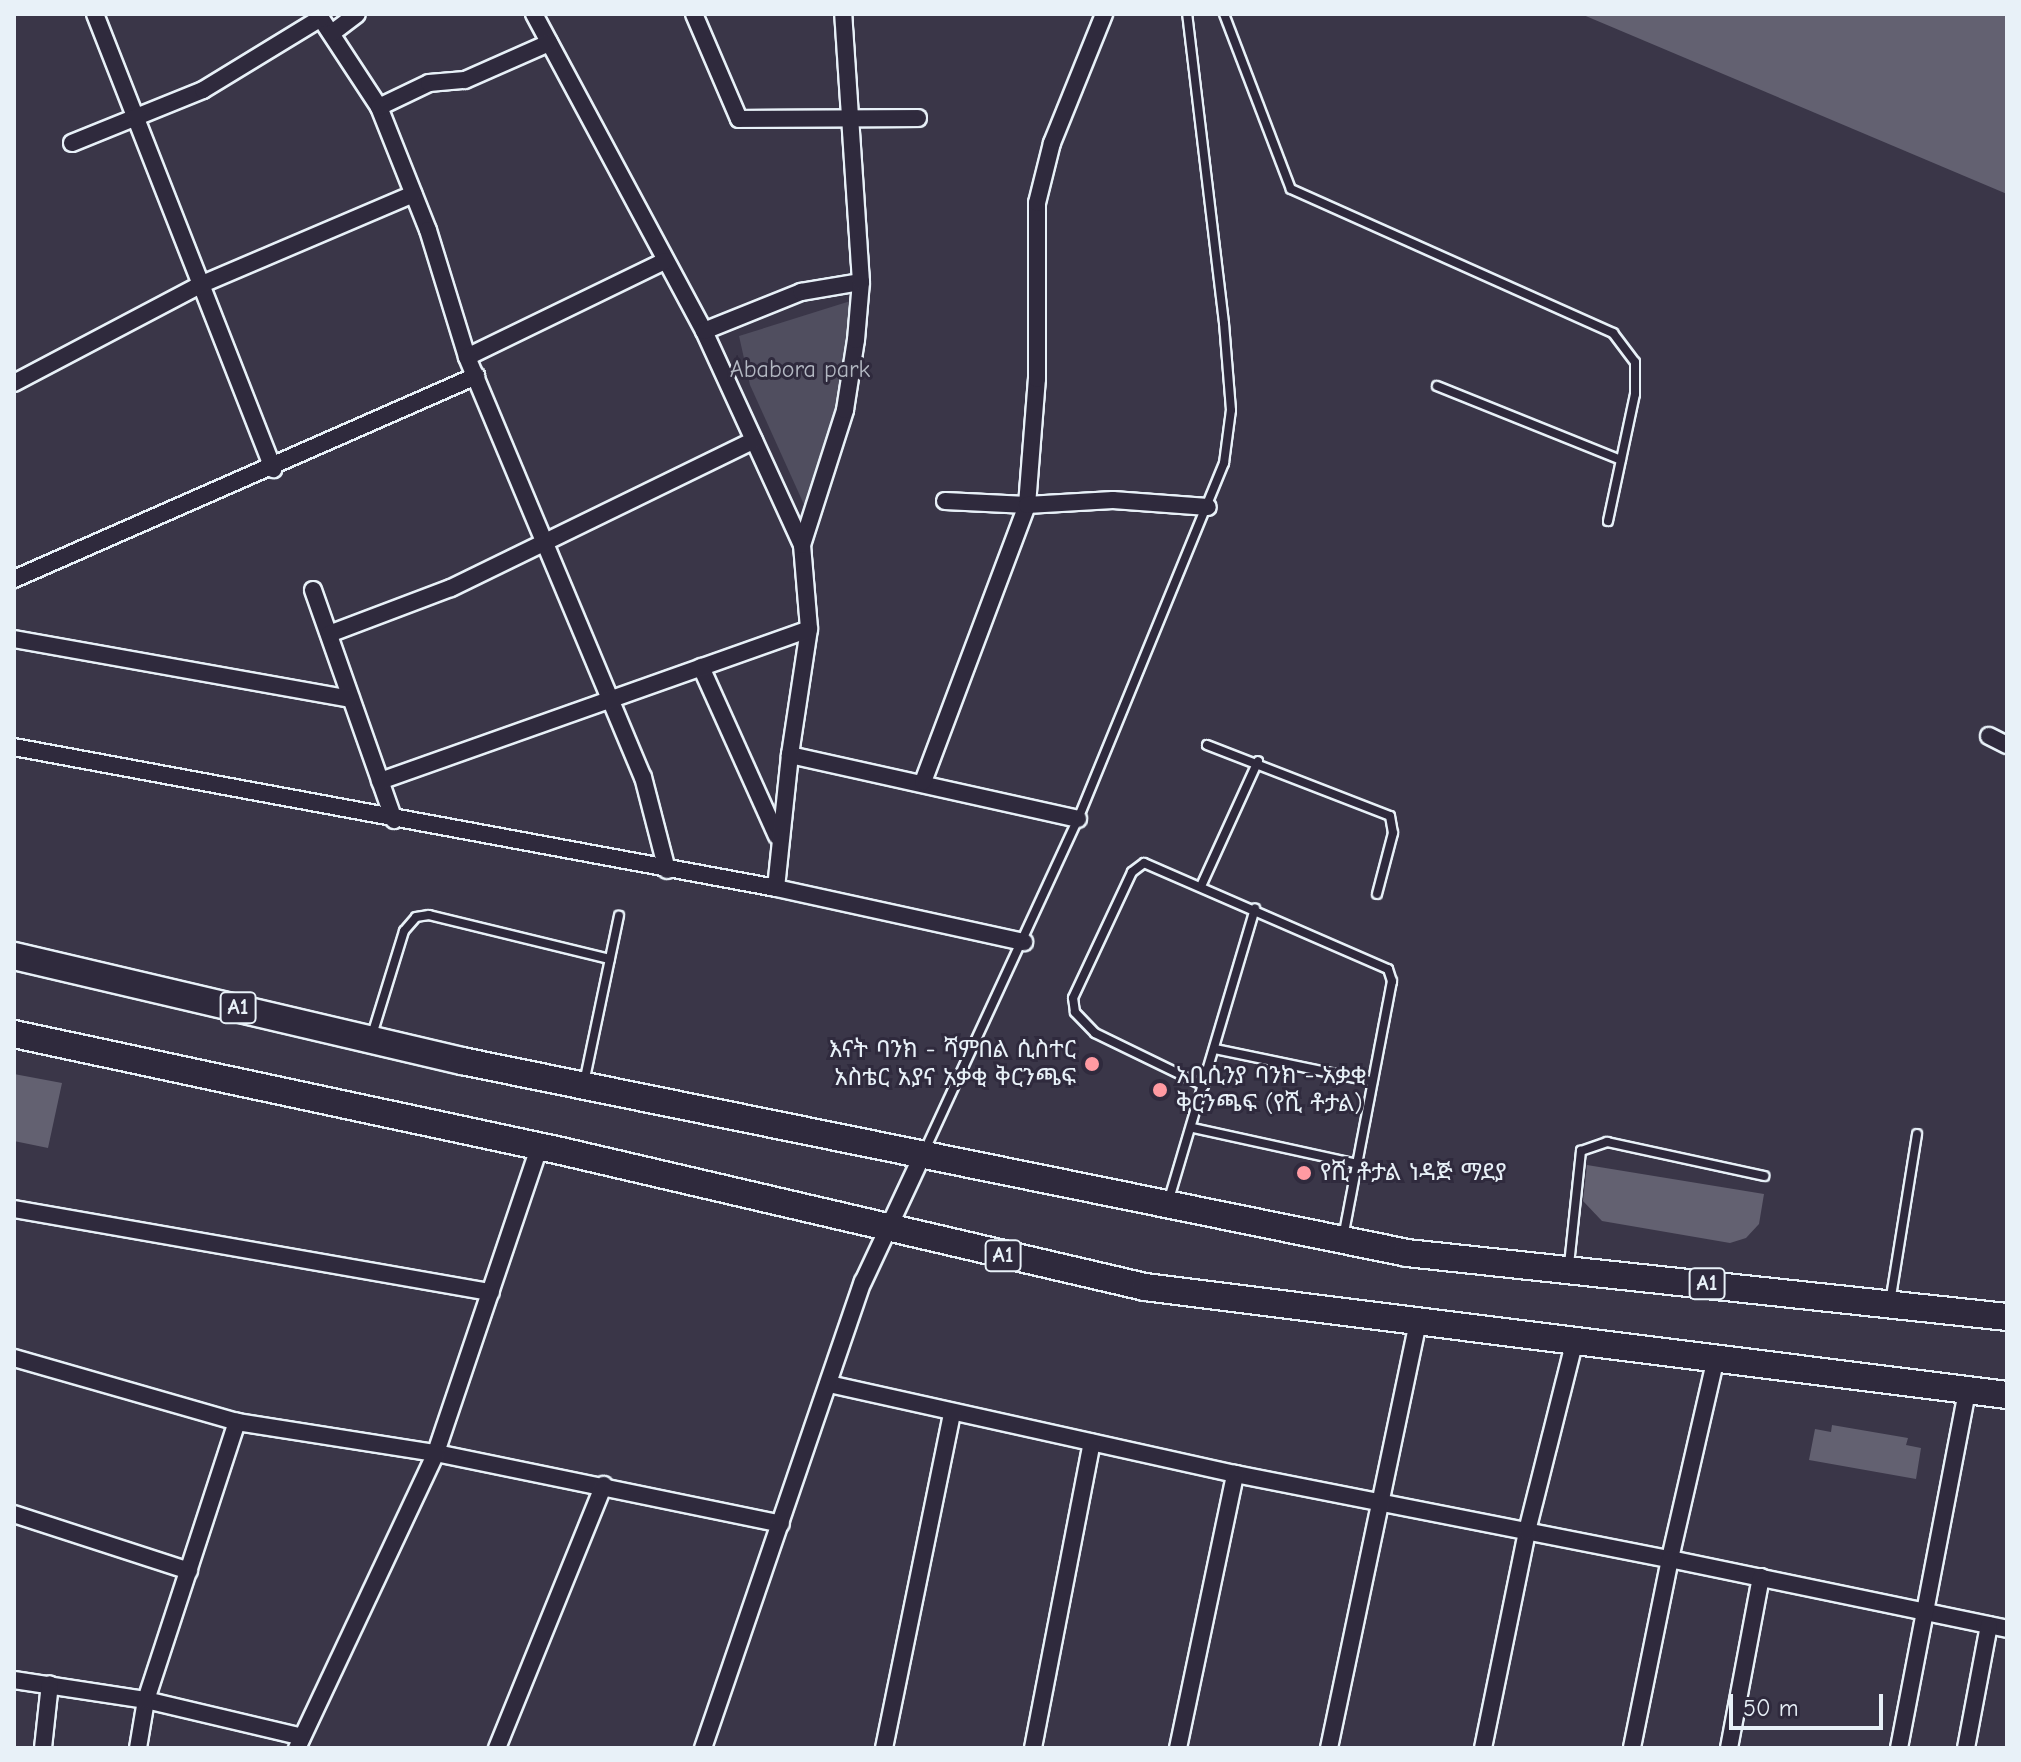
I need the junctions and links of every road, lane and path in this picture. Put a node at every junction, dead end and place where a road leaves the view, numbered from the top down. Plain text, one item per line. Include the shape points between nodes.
1 (95, 14) edge
2 (357, 14) edge
3 (534, 14) edge
4 (694, 14) edge
5 (843, 14) edge
6 (1104, 14) edge
7 (1187, 14) edge
8 (1224, 14) edge
9 (320, 16) edge
10 (332, 33) junction
11 (549, 43) junction
12 (379, 107) junction
13 (918, 118) dead end
14 (136, 119) junction
15 (848, 121) junction
16 (72, 143) dead end
17 (413, 194) junction
18 (665, 261) junction
19 (861, 282) junction
20 (200, 285) junction
21 (704, 331) junction
22 (467, 357) junction
23 (476, 376) junction
24 (14, 383) edge
25 (1437, 386) dead end
26 (754, 440) junction
27 (1621, 460) junction
28 (273, 469) junction
29 (945, 501) dead end
30 (1027, 505) junction
31 (1208, 507) junction
32 (1608, 521) dead end
33 (545, 543) junction
34 (802, 545) junction
35 (14, 579) edge
36 (313, 590) dead end
37 (809, 629) junction
38 (329, 634) junction
39 (14, 639) edge
40 (701, 667) junction
41 (612, 697) junction
42 (351, 699) junction
43 (1989, 736) dead end
44 (1207, 745) dead end
45 (2007, 745) edge
46 (14, 747) edge
47 (790, 755) junction
48 (1258, 761) junction
49 (380, 781) junction
50 (923, 782) junction
51 (1078, 819) junction
52 (394, 820) junction
53 (777, 836) junction
54 (667, 870) junction
55 (1202, 884) junction
56 (776, 888) junction
57 (1377, 894) dead end
58 (1255, 908) junction
59 (619, 916) dead end
60 (1024, 942) junction
61 (14, 956) edge
62 (610, 959) junction
63 (14, 1034) edge
64 (371, 1039) junction
65 (1215, 1049) junction
66 (1370, 1081) junction
67 (584, 1083) junction
68 (1204, 1086) junction
69 (1193, 1128) junction
70 (1917, 1134) dead end
71 (539, 1148) junction
72 (924, 1152) junction
73 (1353, 1163) junction
74 (1764, 1176) dead end
75 (1167, 1205) junction
76 (14, 1209) edge
77 (887, 1230) junction
78 (1342, 1240) junction
79 (1568, 1270) junction
80 (491, 1292) junction
81 (1890, 1304) junction
82 (2007, 1317) edge
83 (1417, 1325) junction
84 (1574, 1344) junction
85 (14, 1358) edge
86 (1715, 1362) junction
87 (829, 1384) junction
88 (1967, 1392) junction
89 (2007, 1395) edge
90 (952, 1413) junction
91 (237, 1422) junction
92 (1092, 1443) junction
93 (436, 1453) junction
94 (1235, 1474) junction
95 (604, 1485) junction
96 (1377, 1498) junction
97 (14, 1514) edge
98 (781, 1524) junction
99 (1527, 1531) junction
100 (1670, 1559) junction
101 (189, 1571) junction
102 (1761, 1577) junction
103 (1926, 1610) junction
104 (1989, 1625) junction
105 (2007, 1629) edge
106 (14, 1680) edge
107 (50, 1684) junction
108 (146, 1700) junction
109 (300, 1743) edge
110 (706, 1747) edge
111 (43, 1748) edge
112 (138, 1748) edge
113 (497, 1748) edge
114 (884, 1748) edge
115 (1033, 1748) edge
116 (1178, 1748) edge
117 (1329, 1748) edge
118 (1483, 1748) edge
119 (1632, 1748) edge
120 (1729, 1748) edge
121 (1899, 1748) edge
122 (1966, 1748) edge

1 - 14 street
2 - 10 street
3 - 11 street
4 - 15 street via 739,119
5 - 15 street
6 - 30 street via 1052,143 1037,203 1037,379
7 - 31 lane via 1231,410 1224,463
8 - 27 lane via 1291,189 1613,333 1635,362
9 - 10 street
9 - 14 street via 216,83
10 - 12 street
11 - 12 street via 465,80 429,83
11 - 18 street
12 - 17 street
13 - 15 street
14 - 16 street
14 - 20 street
15 - 19 street
17 - 20 street
17 - 22 street
18 - 21 street
18 - 22 street
19 - 21 street via 801,292
19 - 34 street via 845,410
20 - 24 street
20 - 28 street
21 - 26 street
22 - 23 street
23 - 28 street
23 - 33 street
25 - 27 lane
26 - 33 street
26 - 34 street
27 - 32 lane
28 - 35 street
29 - 30 street
30 - 31 street via 1113,500
30 - 50 street
31 - 51 lane
33 - 38 street via 451,588
33 - 41 street
34 - 37 street
36 - 38 street
37 - 40 street
37 - 47 street
38 - 42 street
39 - 42 street
40 - 41 street
40 - 53 street
41 - 49 street
41 - 54 street via 643,777
42 - 49 street
43 - 45 street
44 - 48 lane
46 - 52 street
47 - 50 street
47 - 53 street
48 - 55 lane
48 - 57 lane via 1390,816 1393,833
49 - 52 street
50 - 51 street
51 - 60 lane
52 - 54 street
53 - 56 street
54 - 56 street
55 - 58 lane
55 - 68 lane via 1154,863 1132,872 1073,998 1075,1012 1095,1033
56 - 60 street
58 - 65 lane
58 - 66 lane via 1388,969 1392,981
59 - 62 lane
60 - 72 lane
61 - 64 main road, A1
62 - 64 lane via 416,917 404,931
62 - 67 lane
63 - 71 main road, A1
64 - 67 main road, A1
65 - 66 lane
65 - 68 lane
66 - 73 lane
67 - 72 main road, A1
68 - 69 lane
69 - 73 lane
69 - 75 lane
70 - 81 lane
71 - 77 main road, A1
71 - 80 street
72 - 75 main road, A1
72 - 77 street
73 - 78 lane
74 - 79 lane via 1607,1142 1581,1151
75 - 78 main road
76 - 80 street
77 - 83 main road, A1 via 1145,1287
77 - 87 street
78 - 79 main road, A1 via 1407,1253
79 - 81 main road, A1
80 - 93 street
81 - 82 main road, A1
83 - 84 main road, A1
83 - 96 street
84 - 86 main road, A1
84 - 99 street
85 - 91 street
86 - 88 main road, A1
86 - 100 street
87 - 90 street
87 - 98 street
88 - 89 main road, A1
88 - 103 street
90 - 92 street
90 - 114 street
91 - 93 street
91 - 101 street
92 - 94 street
92 - 115 street
93 - 95 street
93 - 109 street
94 - 96 street
94 - 116 street
95 - 98 street
95 - 113 street
96 - 99 street
96 - 117 street
97 - 101 street
98 - 110 street
99 - 100 street
99 - 118 street
100 - 102 street
100 - 119 street
101 - 108 street
102 - 103 street
102 - 120 street
103 - 104 street
103 - 121 street
104 - 105 street
104 - 122 street
106 - 107 street
107 - 108 street
107 - 111 street
108 - 109 street
108 - 112 street

